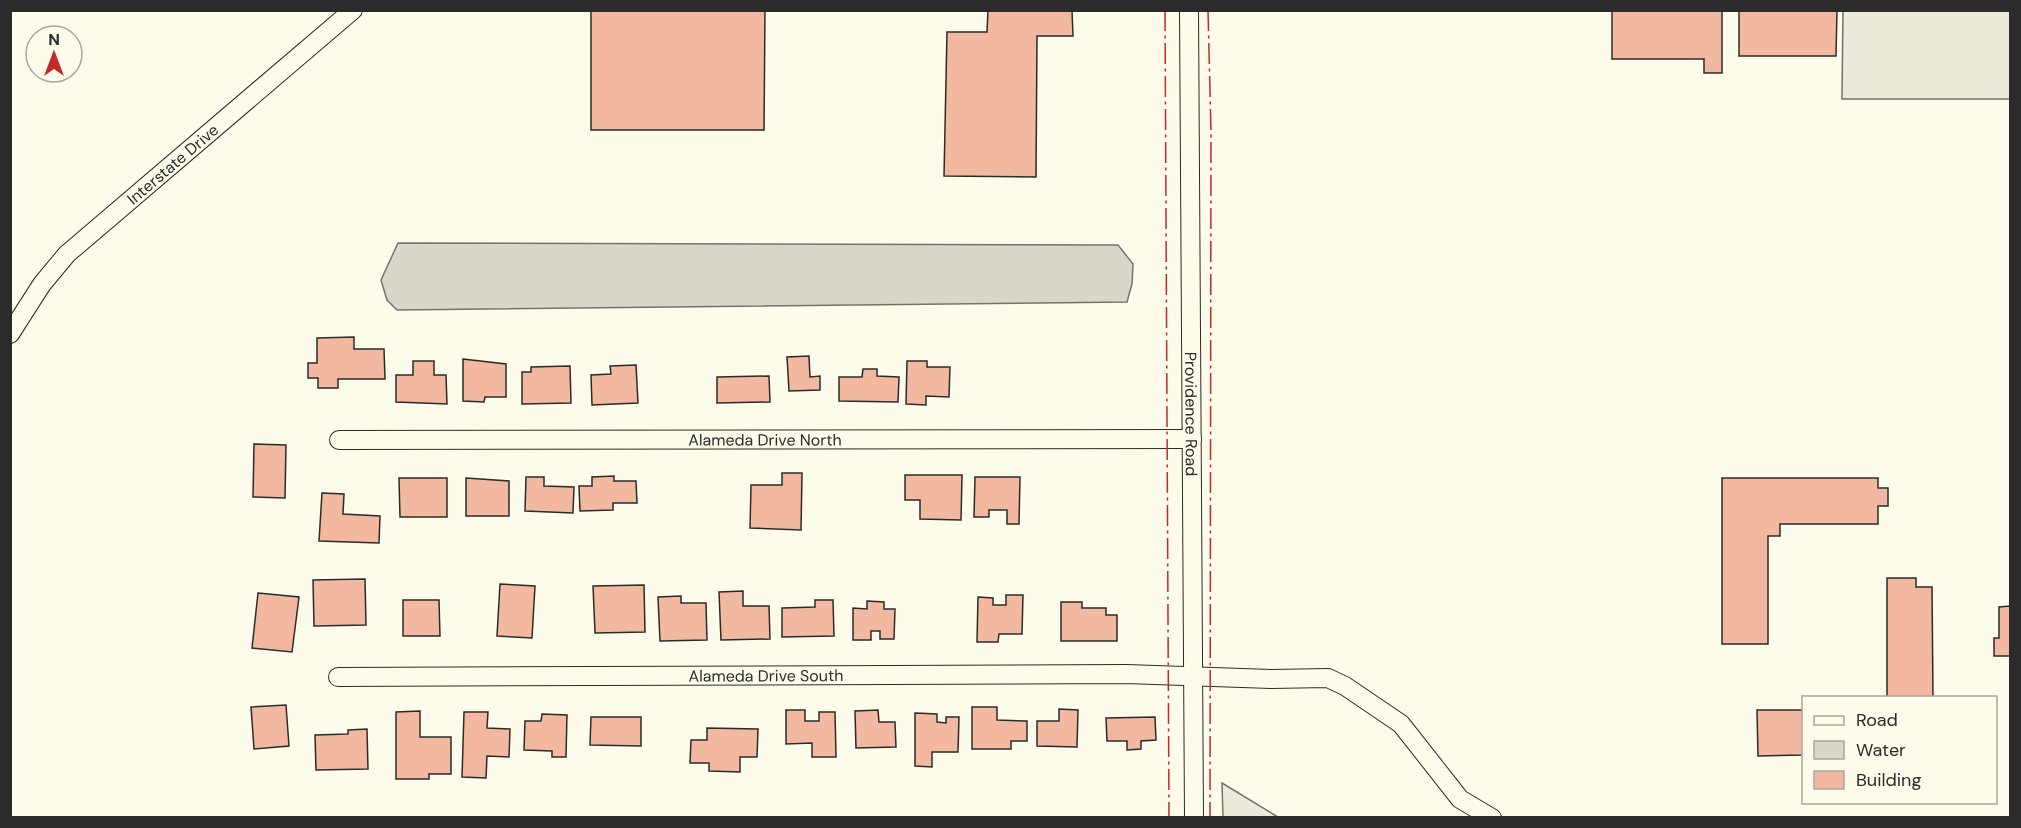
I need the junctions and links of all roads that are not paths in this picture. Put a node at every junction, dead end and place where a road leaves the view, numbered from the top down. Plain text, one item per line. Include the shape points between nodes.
1 (353, 10) edge
2 (1189, 10) edge
3 (10, 334) edge
4 (1192, 439) junction
5 (339, 440) dead end
6 (338, 677) dead end
7 (1192, 678) junction
8 (1194, 818) edge
9 (1492, 818) edge

1 - 3 street, Interstate Drive via 67,254
2 - 4 street, Providence Road
4 - 5 street, Alameda Drive North
4 - 7 street, Providence Road
6 - 7 street, Alameda Drive South via 1126,674
7 - 8 street, Providence Road
7 - 9 street, Alameda Drive South via 1328,678 1401,724 1460,799

